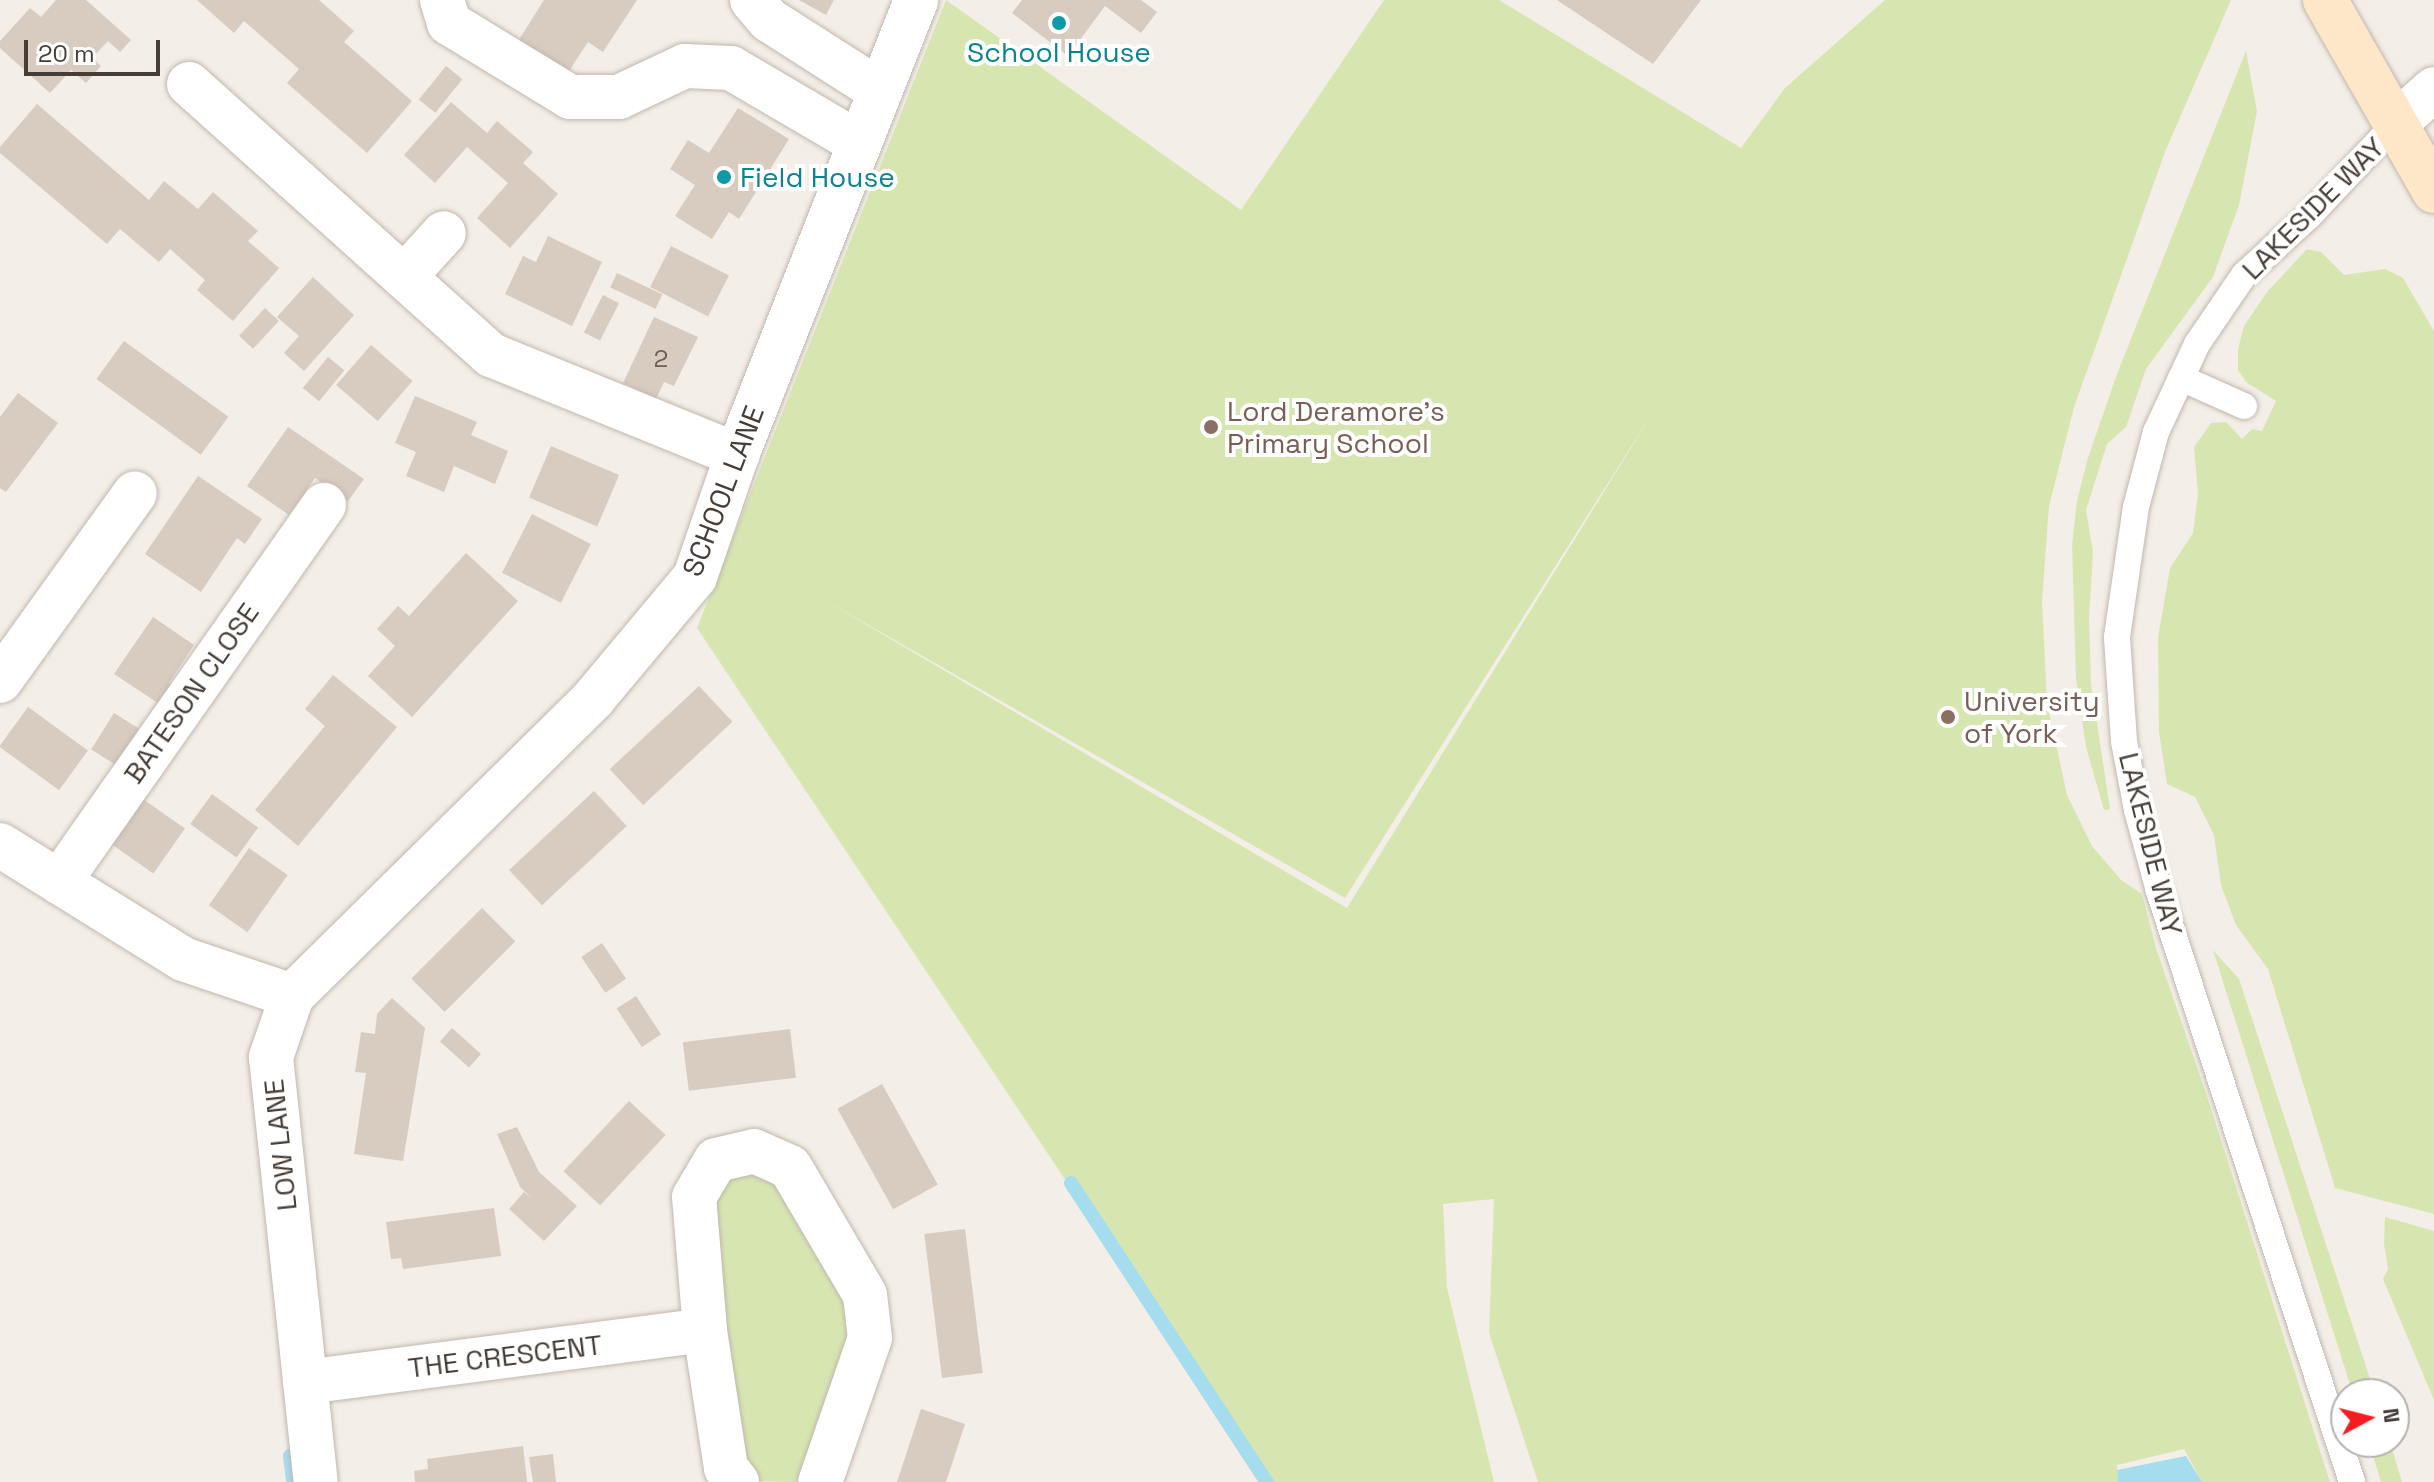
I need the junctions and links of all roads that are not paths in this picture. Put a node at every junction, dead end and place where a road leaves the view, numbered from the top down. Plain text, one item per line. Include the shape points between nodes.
1 (442, 0) edge
2 (752, 0) edge
3 (916, 0) edge
4 (2325, 0) edge
5 (189, 84) dead end
6 (2434, 89) edge
7 (880, 91) junction
8 (2395, 124) junction
9 (859, 143) junction
10 (2434, 191) edge
11 (444, 233) dead end
12 (404, 277) junction
13 (2181, 378) junction
14 (2244, 406) dead end
15 (737, 455) junction
16 (135, 493) dead end
17 (324, 505) dead end
18 (0, 681) edge
19 (0, 845) edge
20 (59, 882) junction
21 (292, 996) junction
22 (705, 1330) junction
23 (305, 1382) junction
24 (316, 1482) edge
25 (737, 1482) edge
26 (820, 1482) edge
27 (2352, 1482) edge

1 - 9 street via 449,23 570,97 619,97 685,66 731,68
2 - 7 street via 769,20
3 - 7 street, SCHOOL LANE
4 - 8 street
5 - 12 street
6 - 8 street
7 - 9 street, SCHOOL LANE
8 - 10 street
8 - 13 lane, LAKESIDE WAY via 2309,216 2244,275 2197,344
9 - 15 street, SCHOOL LANE
11 - 12 street
12 - 15 street via 491,355
13 - 14 lane
13 - 27 lane, LAKESIDE WAY via 2156,432 2136,507 2117,637 2124,741 2159,891
15 - 21 street, SCHOOL LANE via 695,577 593,699
16 - 18 street
17 - 20 street, BATESON CLOSE
19 - 20 street
20 - 21 street via 183,959
21 - 23 street, LOW LANE via 271,1057
22 - 23 street, THE CRESCENT
22 - 25 street via 726,1468
22 - 26 street via 694,1197 716,1160 754,1151 790,1167 865,1295 870,1338
23 - 24 street, LOW LANE

